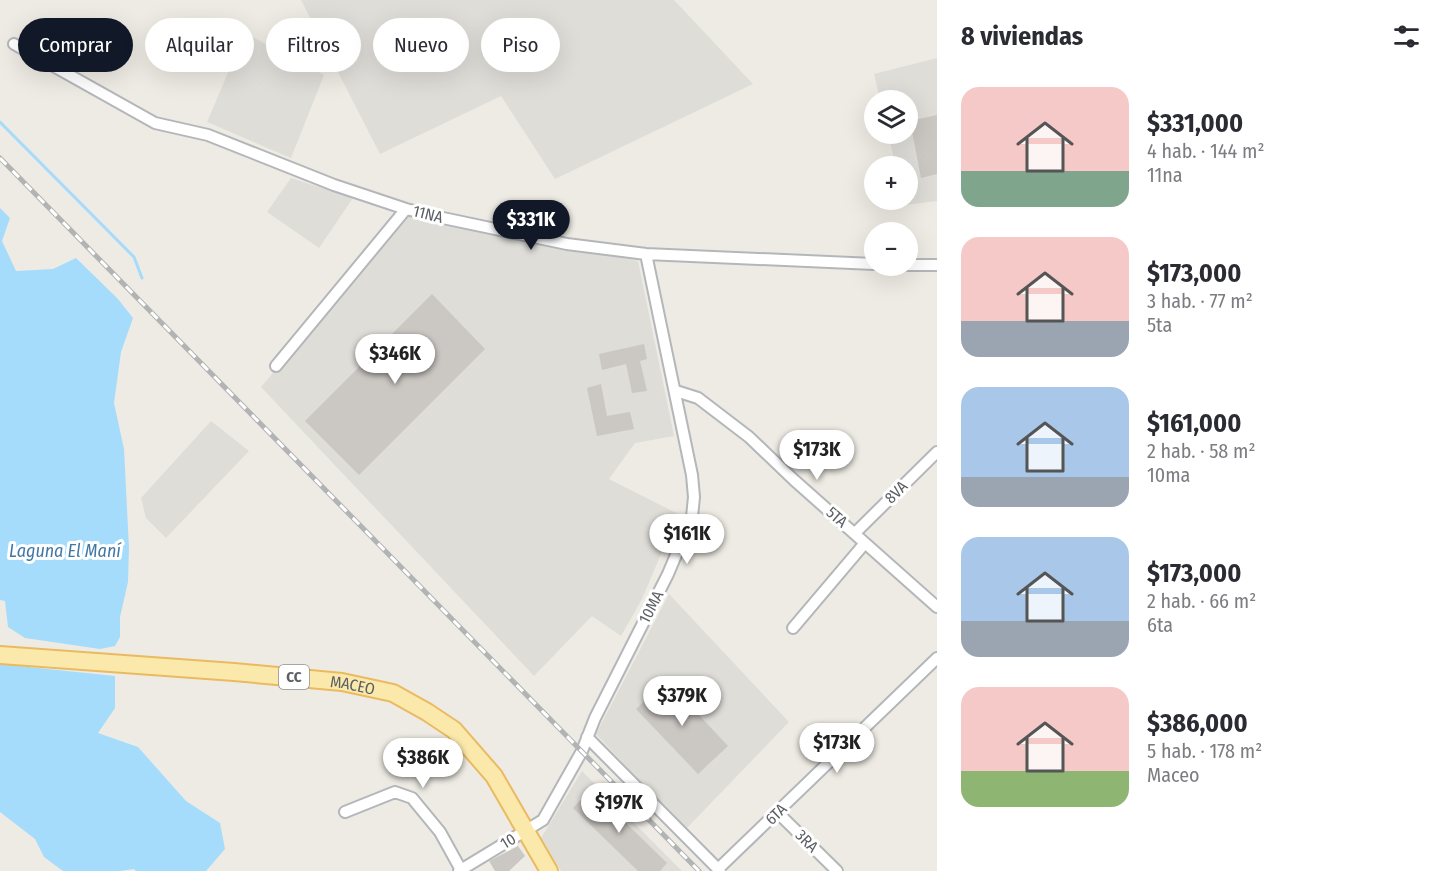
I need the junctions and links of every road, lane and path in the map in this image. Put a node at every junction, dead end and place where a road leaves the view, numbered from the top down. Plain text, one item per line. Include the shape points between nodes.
1 (14, 44) dead end
2 (406, 209) junction
3 (645, 254) junction
4 (864, 264) edge
5 (918, 266) edge
6 (935, 268) edge
7 (276, 366) dead end
8 (676, 391) junction
9 (937, 452) edge
10 (855, 533) junction
11 (865, 543) junction
12 (937, 607) edge
13 (793, 628) dead end
14 (0, 654) edge
15 (937, 658) edge
16 (587, 737) junction
17 (345, 812) dead end
18 (777, 812) junction
19 (526, 830) junction
20 (460, 870) edge
21 (719, 870) edge
22 (549, 871) edge
23 (837, 871) edge

1 - 2 street, 11NA via 155,123 208,135
2 - 3 street, 11NA via 567,244
2 - 7 street
3 - 4 street, 11NA
3 - 8 street, 10MA
5 - 6 street
8 - 10 street, 5TA via 698,398 749,437
8 - 16 street, 10MA via 692,475 692,517
9 - 10 street, 8VA
10 - 11 street, 5TA
11 - 12 street, 5TA
11 - 13 street
14 - 19 main road, MACEO / CC via 342,682 393,693 454,730 494,776
15 - 18 street, 6TA
16 - 19 street, 10MA via 543,820
16 - 21 street
17 - 20 street via 395,792 412,798 440,832
18 - 21 street, 6TA
18 - 23 street, 3RA
19 - 20 street, 10
19 - 22 main road, MACEO / CC

